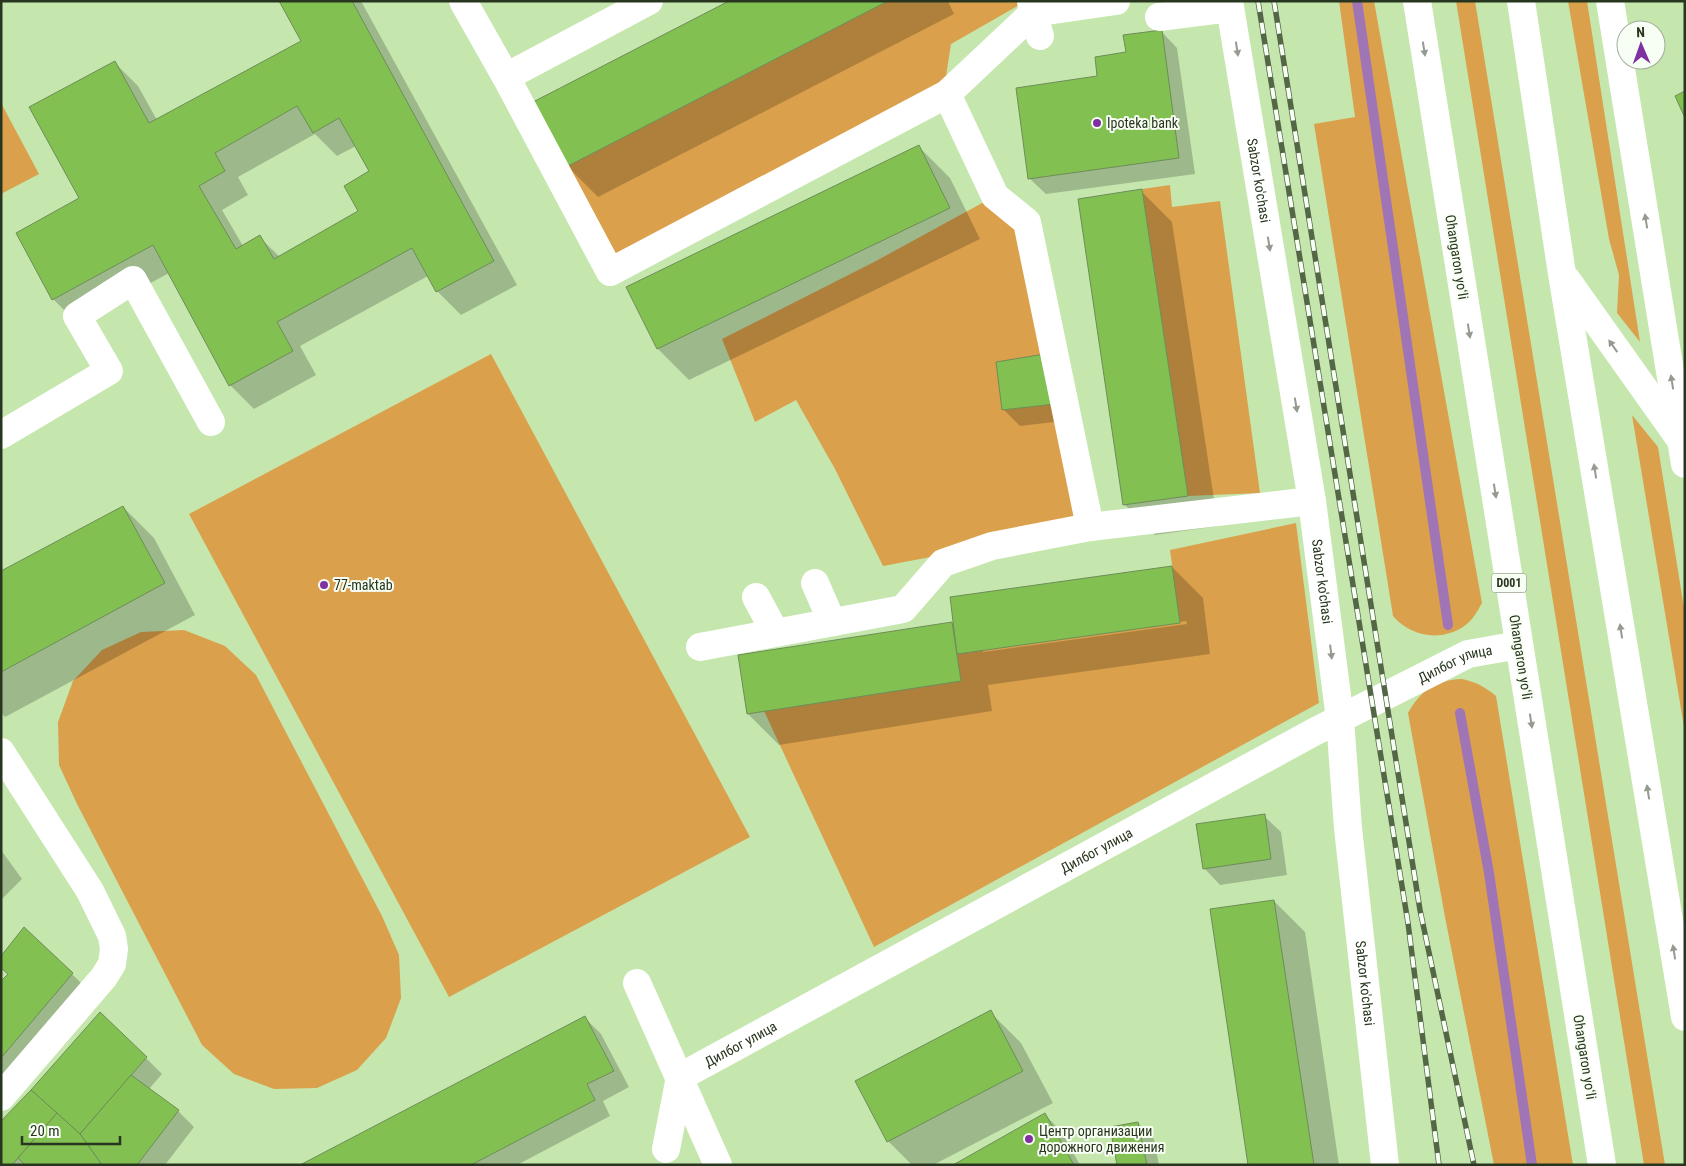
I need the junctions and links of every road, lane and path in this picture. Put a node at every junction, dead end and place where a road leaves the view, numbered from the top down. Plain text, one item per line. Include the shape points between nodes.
1 (649, 1) edge
2 (1116, 1) edge
3 (1417, 1) edge
4 (1521, 1) edge
5 (1610, 1) edge
6 (469, 4) edge
7 (1230, 4) edge
8 (1035, 17) edge
9 (1159, 17) dead end
10 (506, 77) junction
11 (947, 94) junction
12 (1562, 274) junction
13 (211, 422) dead end
14 (1, 436) edge
15 (1684, 455) edge
16 (1312, 500) junction
17 (1090, 527) junction
18 (815, 583) dead end
19 (756, 597) dead end
20 (832, 622) junction
21 (775, 632) junction
22 (1519, 645) junction
23 (700, 646) dead end
24 (1340, 719) junction
25 (1, 752) edge
26 (637, 983) dead end
27 (1685, 1018) edge
28 (680, 1077) junction
29 (1, 1098) edge
30 (666, 1149) dead end
31 (718, 1165) edge
32 (1385, 1165) edge
33 (1602, 1165) edge

1 - 10 main road
2 - 8 main road
3 -> 22 main road, Ohangaron yoʻli / D001
4 - 12 main road
15 -> 5 main road
6 - 10 main road
7 - 9 main road
7 -> 16 main road, Sabzor ko'chasi
8 - 11 main road
10 - 11 main road via 610,272
11 - 17 main road via 995,196 1027,222
15 -> 12 main road
27 -> 12 main road
13 - 14 main road via 133,280 76,316 109,371
16 - 17 main road
16 -> 24 main road, Sabzor ko'chasi
17 - 20 main road via 992,546 943,563 903,609
18 - 20 main road
19 - 21 main road
20 - 21 main road
21 - 23 main road
22 - 24 main road, Дилбог улица via 1468,654
22 -> 33 main road, Ohangaron yoʻli / D001
24 - 28 main road, Дилбог улица
24 - 32 main road, Sabzor ko'chasi via 1348,828
25 - 29 main road via 90,891 112,936 114,949 112,964 104,977
26 - 28 main road
28 - 30 main road
28 - 31 main road

